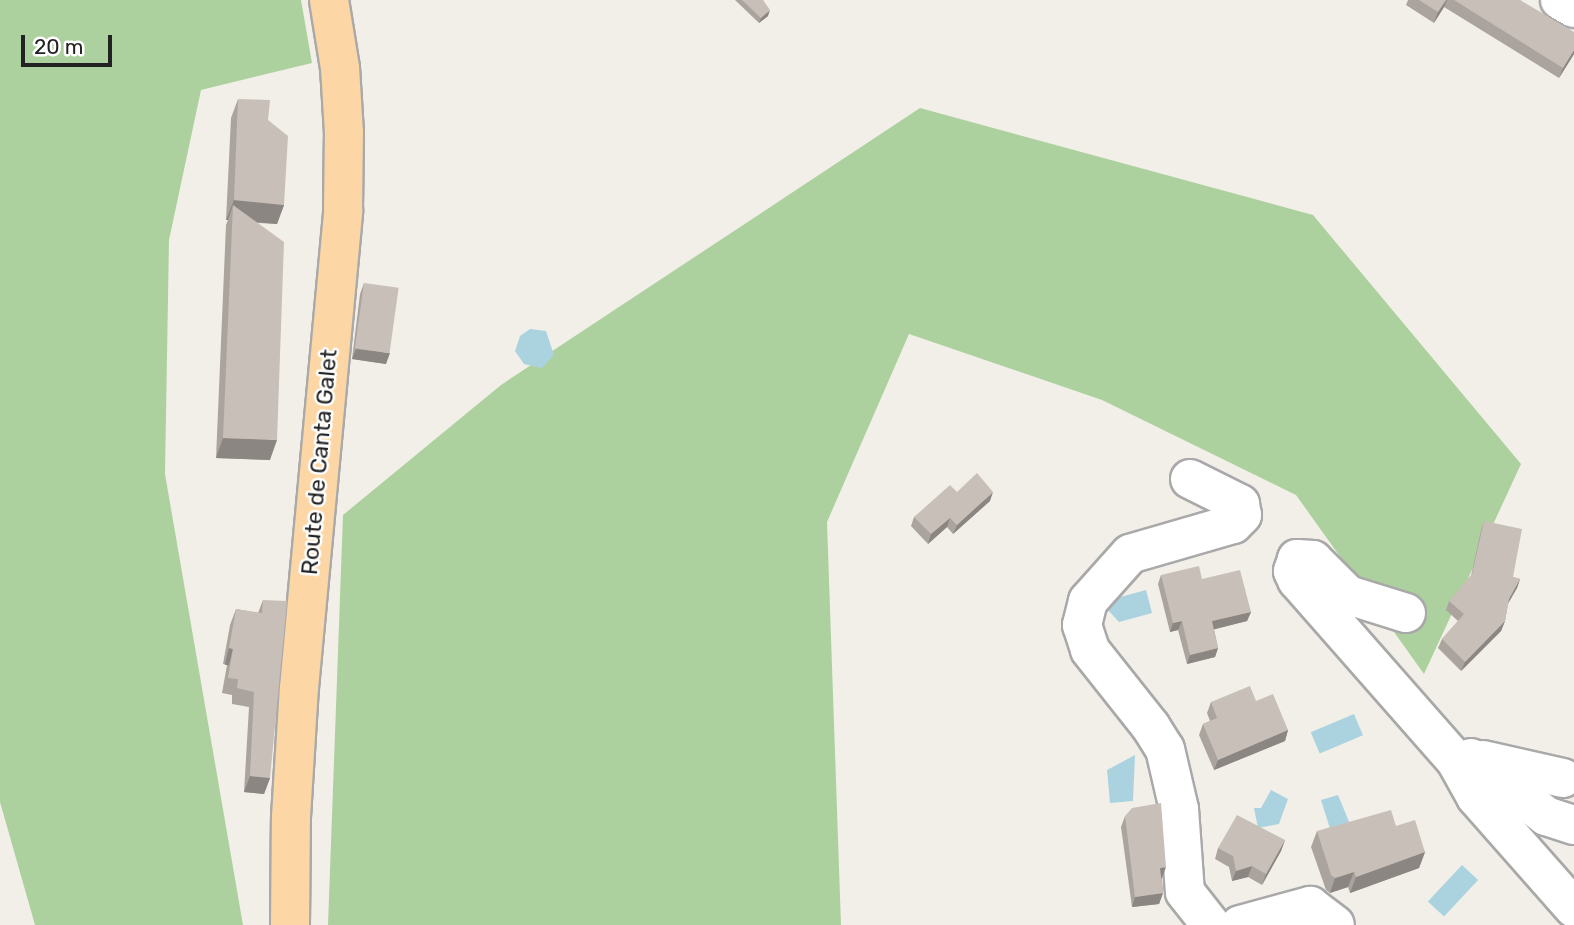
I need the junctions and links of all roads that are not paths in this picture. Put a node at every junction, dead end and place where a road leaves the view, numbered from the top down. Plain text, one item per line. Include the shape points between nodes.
1 (329, 0) edge
2 (1560, 0) edge
3 (1574, 8) edge
4 (1190, 479) dead end
5 (1406, 613) dead end
6 (1463, 759) junction
7 (1563, 778) dead end
8 (1574, 825) edge
9 (1574, 908) edge
10 (290, 925) edge
11 (1211, 925) edge
12 (1240, 925) edge
13 (1335, 925) edge

1 - 10 main road, Route de Canta Galet via 340,68 343,210 299,688
2 - 3 street
4 - 11 street via 1240,504 1242,515 1233,524 1130,554 1088,601 1082,625 1090,650 1165,749 1179,809 1185,892
5 - 6 street via 1348,594 1312,560 1297,559 1293,572 1297,580
6 - 7 street
6 - 8 street via 1546,816
6 - 9 street via 1476,797
12 - 13 street via 1310,906

